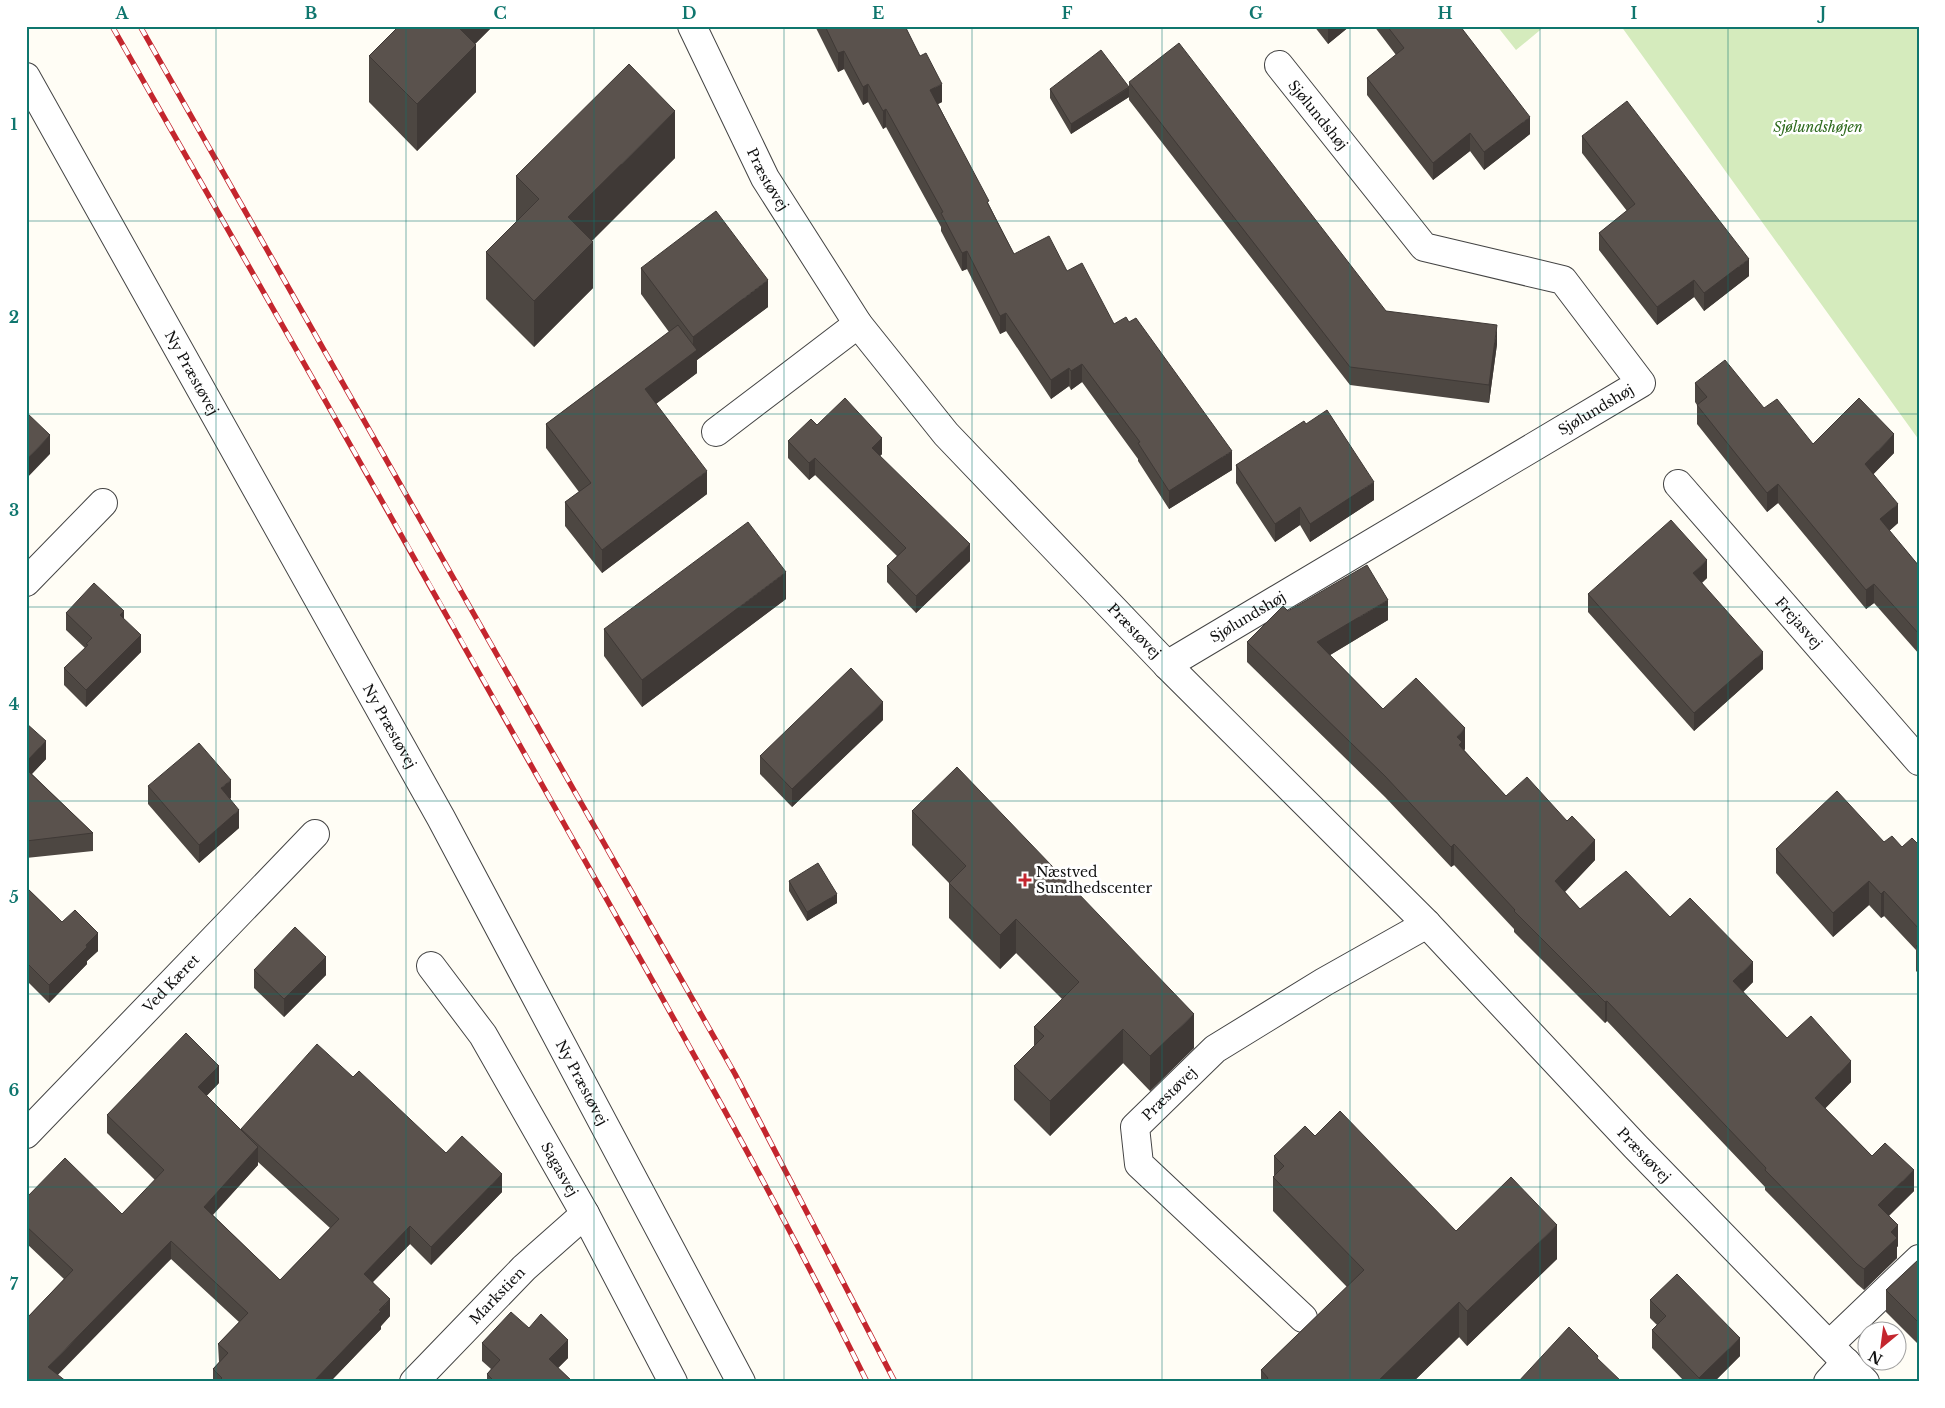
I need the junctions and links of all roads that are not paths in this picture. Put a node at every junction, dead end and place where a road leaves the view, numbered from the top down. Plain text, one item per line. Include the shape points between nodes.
1 (692, 26) edge
2 (1279, 65) dead end
3 (26, 77) edge
4 (858, 324) junction
5 (716, 432) dead end
6 (1678, 484) dead end
7 (103, 503) dead end
8 (26, 582) edge
9 (1167, 664) junction
10 (1919, 761) edge
11 (316, 834) dead end
12 (1427, 924) junction
13 (431, 966) dead end
14 (26, 1134) edge
15 (585, 1214) junction
16 (1919, 1259) edge
17 (1303, 1318) dead end
18 (1838, 1353) junction
19 (414, 1382) edge
20 (673, 1382) edge
21 (741, 1382) edge
22 (1828, 1382) edge
23 (1866, 1382) edge

1 - 4 street, Præstøvej via 765,178
2 - 9 street, Sjølundshøj via 1424,247 1563,280 1641,383
3 - 21 street, Ny Præstøvej via 441,818
4 - 5 street
4 - 9 street, Præstøvej via 946,434
6 - 10 street, Frejasvej
7 - 8 street
9 - 12 street, Præstøvej
11 - 14 street, Ved Kæret
12 - 17 street, Præstøvej via 1215,1049 1135,1127 1139,1164
12 - 18 street, Præstøvej via 1636,1147
13 - 15 street, Sagasvej via 483,1035
15 - 19 street, Markstien via 524,1268
15 - 20 street, Sagasvej
16 - 18 street
18 - 22 street
18 - 23 street, Præstøvej

